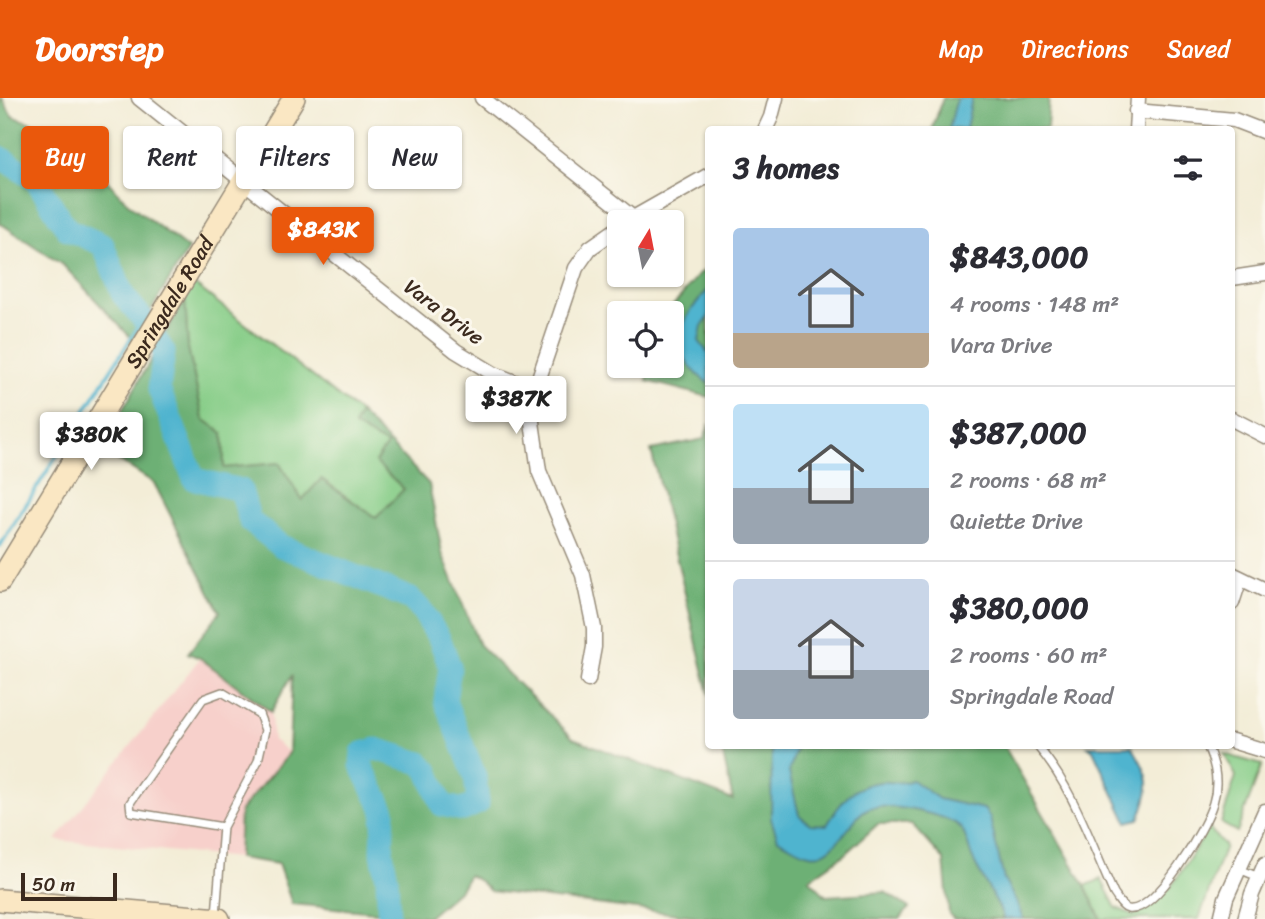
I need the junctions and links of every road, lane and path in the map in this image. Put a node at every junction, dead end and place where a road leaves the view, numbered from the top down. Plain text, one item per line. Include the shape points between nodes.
1 (139, 98) edge
2 (294, 98) edge
3 (482, 98) edge
4 (776, 98) edge
5 (1137, 104) edge
6 (277, 126) edge
7 (766, 126) edge
8 (1136, 126) edge
9 (1265, 132) edge
10 (236, 174) edge
11 (705, 177) edge
12 (238, 189) edge
13 (254, 189) edge
14 (618, 210) edge
15 (648, 210) edge
16 (607, 236) edge
17 (1265, 273) edge
18 (1235, 278) edge
19 (535, 390) junction
20 (1235, 421) edge
21 (1265, 436) edge
22 (1236, 576) edge
23 (0, 581) edge
24 (1265, 590) edge
25 (588, 680) dead end
26 (1235, 742) edge
27 (1040, 749) edge
28 (1208, 749) edge
29 (1265, 751) edge
30 (1265, 811) edge
31 (223, 827) junction
32 (1239, 869) junction
33 (1263, 874) edge
34 (0, 900) edge
35 (217, 919) edge
36 (1222, 919) edge
37 (1245, 919) edge

1 - 10 street, Vara Drive
2 - 6 street, Springdale Road
3 - 14 street
4 - 7 street
5 - 8 street
5 - 9 street via 1234,120
11 - 15 street
12 - 23 street, Springdale Road
13 - 19 street, Vara Drive via 456,351 494,374
16 - 19 street via 590,248 576,268
17 - 18 street
19 - 25 street via 531,422 539,471 583,575 594,628
20 - 21 street
22 - 24 street
26 - 29 street
27 - 28 lane via 1068,791 1114,894 1130,910 1143,906 1170,879 1194,845 1213,803 1216,780
30 - 32 street
31 - 31 lane via 258,761 265,730 258,714 222,692 203,699 130,803 131,812
31 - 35 lane
32 - 33 lane
32 - 36 street
33 - 37 street
34 - 35 street

